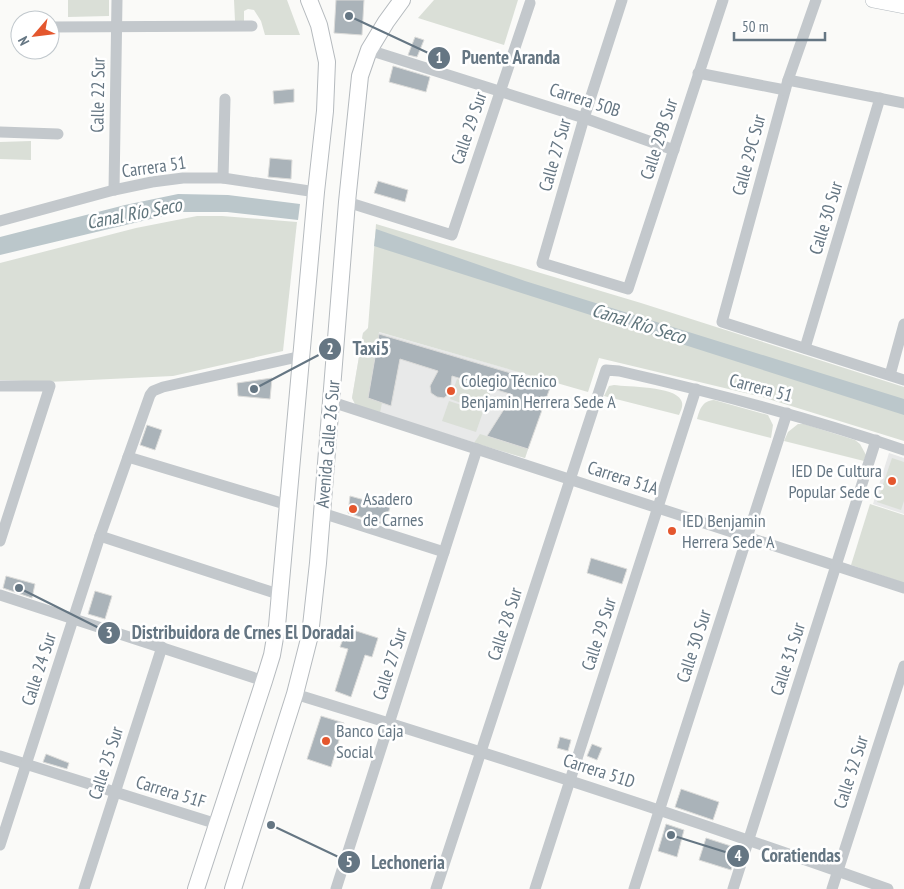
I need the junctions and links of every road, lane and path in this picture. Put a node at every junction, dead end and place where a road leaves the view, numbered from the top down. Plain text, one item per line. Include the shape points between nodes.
1 (117, 0) edge
2 (309, 0) edge
3 (402, 0) edge
4 (622, 0) edge
5 (723, 0) edge
6 (816, 0) edge
7 (873, 0) edge
8 (530, 3) dead end
9 (904, 6) edge
10 (60, 26) edge
11 (117, 26) junction
12 (252, 26) dead end
13 (369, 50) junction
14 (698, 72) junction
15 (786, 85) junction
16 (500, 91) junction
17 (880, 98) junction
18 (225, 99) dead end
19 (904, 103) edge
20 (584, 118) junction
21 (0, 132) edge
22 (58, 134) dead end
23 (674, 150) junction
24 (223, 178) junction
25 (114, 190) junction
26 (316, 192) junction
27 (347, 202) junction
28 (0, 221) edge
29 (628, 289) joint
30 (904, 324) edge
31 (805, 348) junction
32 (302, 356) junction
33 (606, 370) joint
34 (890, 375) junction
35 (904, 380) edge
36 (0, 386) edge
37 (696, 389) junction
38 (332, 402) junction
39 (787, 413) junction
40 (876, 440) junction
41 (477, 450) junction
42 (904, 450) edge
43 (128, 457) junction
44 (570, 480) junction
45 (288, 504) junction
46 (658, 508) junction
47 (322, 513) junction
48 (100, 536) junction
49 (747, 537) junction
50 (0, 541) edge
51 (444, 552) junction
52 (836, 566) junction
53 (904, 588) edge
54 (0, 594) edge
55 (281, 595) junction
56 (73, 618) junction
57 (162, 647) junction
58 (904, 666) edge
59 (264, 681) junction
60 (296, 694) junction
61 (389, 722) junction
62 (481, 751) junction
63 (0, 756) edge
64 (26, 764) junction
65 (570, 780) junction
66 (115, 792) junction
67 (660, 809) junction
68 (217, 824) junction
69 (749, 840) junction
70 (0, 845) edge
71 (838, 871) junction
72 (84, 889) edge
73 (196, 889) edge
74 (233, 889) edge
75 (336, 889) edge
76 (436, 889) edge
77 (535, 889) edge
78 (634, 889) edge
79 (733, 889) edge
80 (832, 889) edge
81 (888, 889) edge

1 - 11 street, Calle 22 Sur
2 - 26 main road, Avenida Calle 26 Sur via 319,25 327,62
3 - 13 main road, Avenida Calle 26 Sur
4 - 20 street, Calle 27 Sur
5 - 14 street, Calle 29B Sur
6 - 15 street, Calle 29C Sur
7 - 9 main road
8 - 16 street, Calle 29 Sur
10 - 11 street
11 - 12 street
11 - 25 street, Calle 22 Sur
13 - 16 street, Carrera 50B
13 - 27 main road, Avenida Calle 26 Sur via 360,76
14 - 15 street
14 - 23 street, Calle 29B Sur
15 - 17 street
15 - 31 street, Calle 29C Sur via 722,322
16 - 20 street, Carrera 50B
16 - 27 street, Calle 29 Sur via 452,235
17 - 19 street
17 - 31 street, Calle 30 Sur
18 - 24 street
20 - 23 street, Carrera 50B
20 - 29 street, Calle 27 Sur via 542,263
21 - 22 street
23 - 29 street, Calle 29B Sur
24 - 25 street, Carrera 51 via 183,178
24 - 26 street, Carrera 51
25 - 28 street, Carrera 51
26 - 32 main road, Avenida Calle 26 Sur
27 - 38 main road, Avenida Calle 26 Sur
30 - 34 street
31 - 34 street
32 - 43 street, Calle 24 Sur via 163,386 153,391
32 - 45 main road, Avenida Calle 26 Sur
33 - 37 street, Carrera 51 via 619,370
33 - 44 street, Calle 28 Sur
34 - 35 street
36 - 50 street via 50,386
37 - 39 street, Carrera 51
37 - 46 street, Calle 29 Sur
38 - 41 street, Carrera 51A
38 - 47 main road, Avenida Calle 26 Sur
39 - 40 street, Carrera 51
39 - 49 street, Calle 30 Sur
40 - 42 street, Carrera 51
40 - 52 street, Calle 31 Sur
41 - 44 street, Carrera 51A
41 - 51 street, Calle 27 Sur
43 - 45 street
43 - 48 street, Calle 24 Sur
44 - 46 street, Carrera 51A
44 - 62 street, Calle 28 Sur
45 - 55 main road, Avenida Calle 26 Sur
46 - 49 street, Carrera 51A
46 - 65 street, Calle 29 Sur
47 - 51 street
47 - 60 main road, Avenida Calle 26 Sur via 312,621
48 - 55 street
48 - 56 street, Calle 24 Sur
49 - 52 street, Carrera 51A
49 - 67 street, Calle 30 Sur
51 - 61 street, Calle 27 Sur
52 - 53 street, Carrera 51A
52 - 69 street, Calle 31 Sur
54 - 56 street
55 - 59 main road, Avenida Calle 26 Sur via 275,641
56 - 57 street
56 - 64 street, Calle 24 Sur
57 - 59 street
57 - 66 street, Calle 25 Sur
58 - 71 street, Calle 32 Sur
59 - 68 main road, Avenida Calle 26 Sur
60 - 61 street, Carrera 51D
60 - 74 main road, Avenida Calle 26 Sur
61 - 62 street, Carrera 51D
61 - 75 street, Calle 27 Sur
62 - 65 street, Carrera 51D
62 - 76 street, Calle 28 Sur
63 - 64 street, Carrera 51F
64 - 66 street, Carrera 51F
64 - 70 street, Calle 24 Sur
65 - 67 street, Carrera 51D
65 - 77 street, Calle 29 Sur
66 - 68 street, Carrera 51F
66 - 72 street, Calle 25 Sur
67 - 69 street, Carrera 51D
67 - 78 street, Calle 30 Sur
68 - 73 main road, Avenida Calle 26 Sur
69 - 71 street, Carrera 51D
69 - 79 street, Calle 31 Sur
71 - 80 street, Calle 32 Sur
71 - 81 street, Carrera 51D

